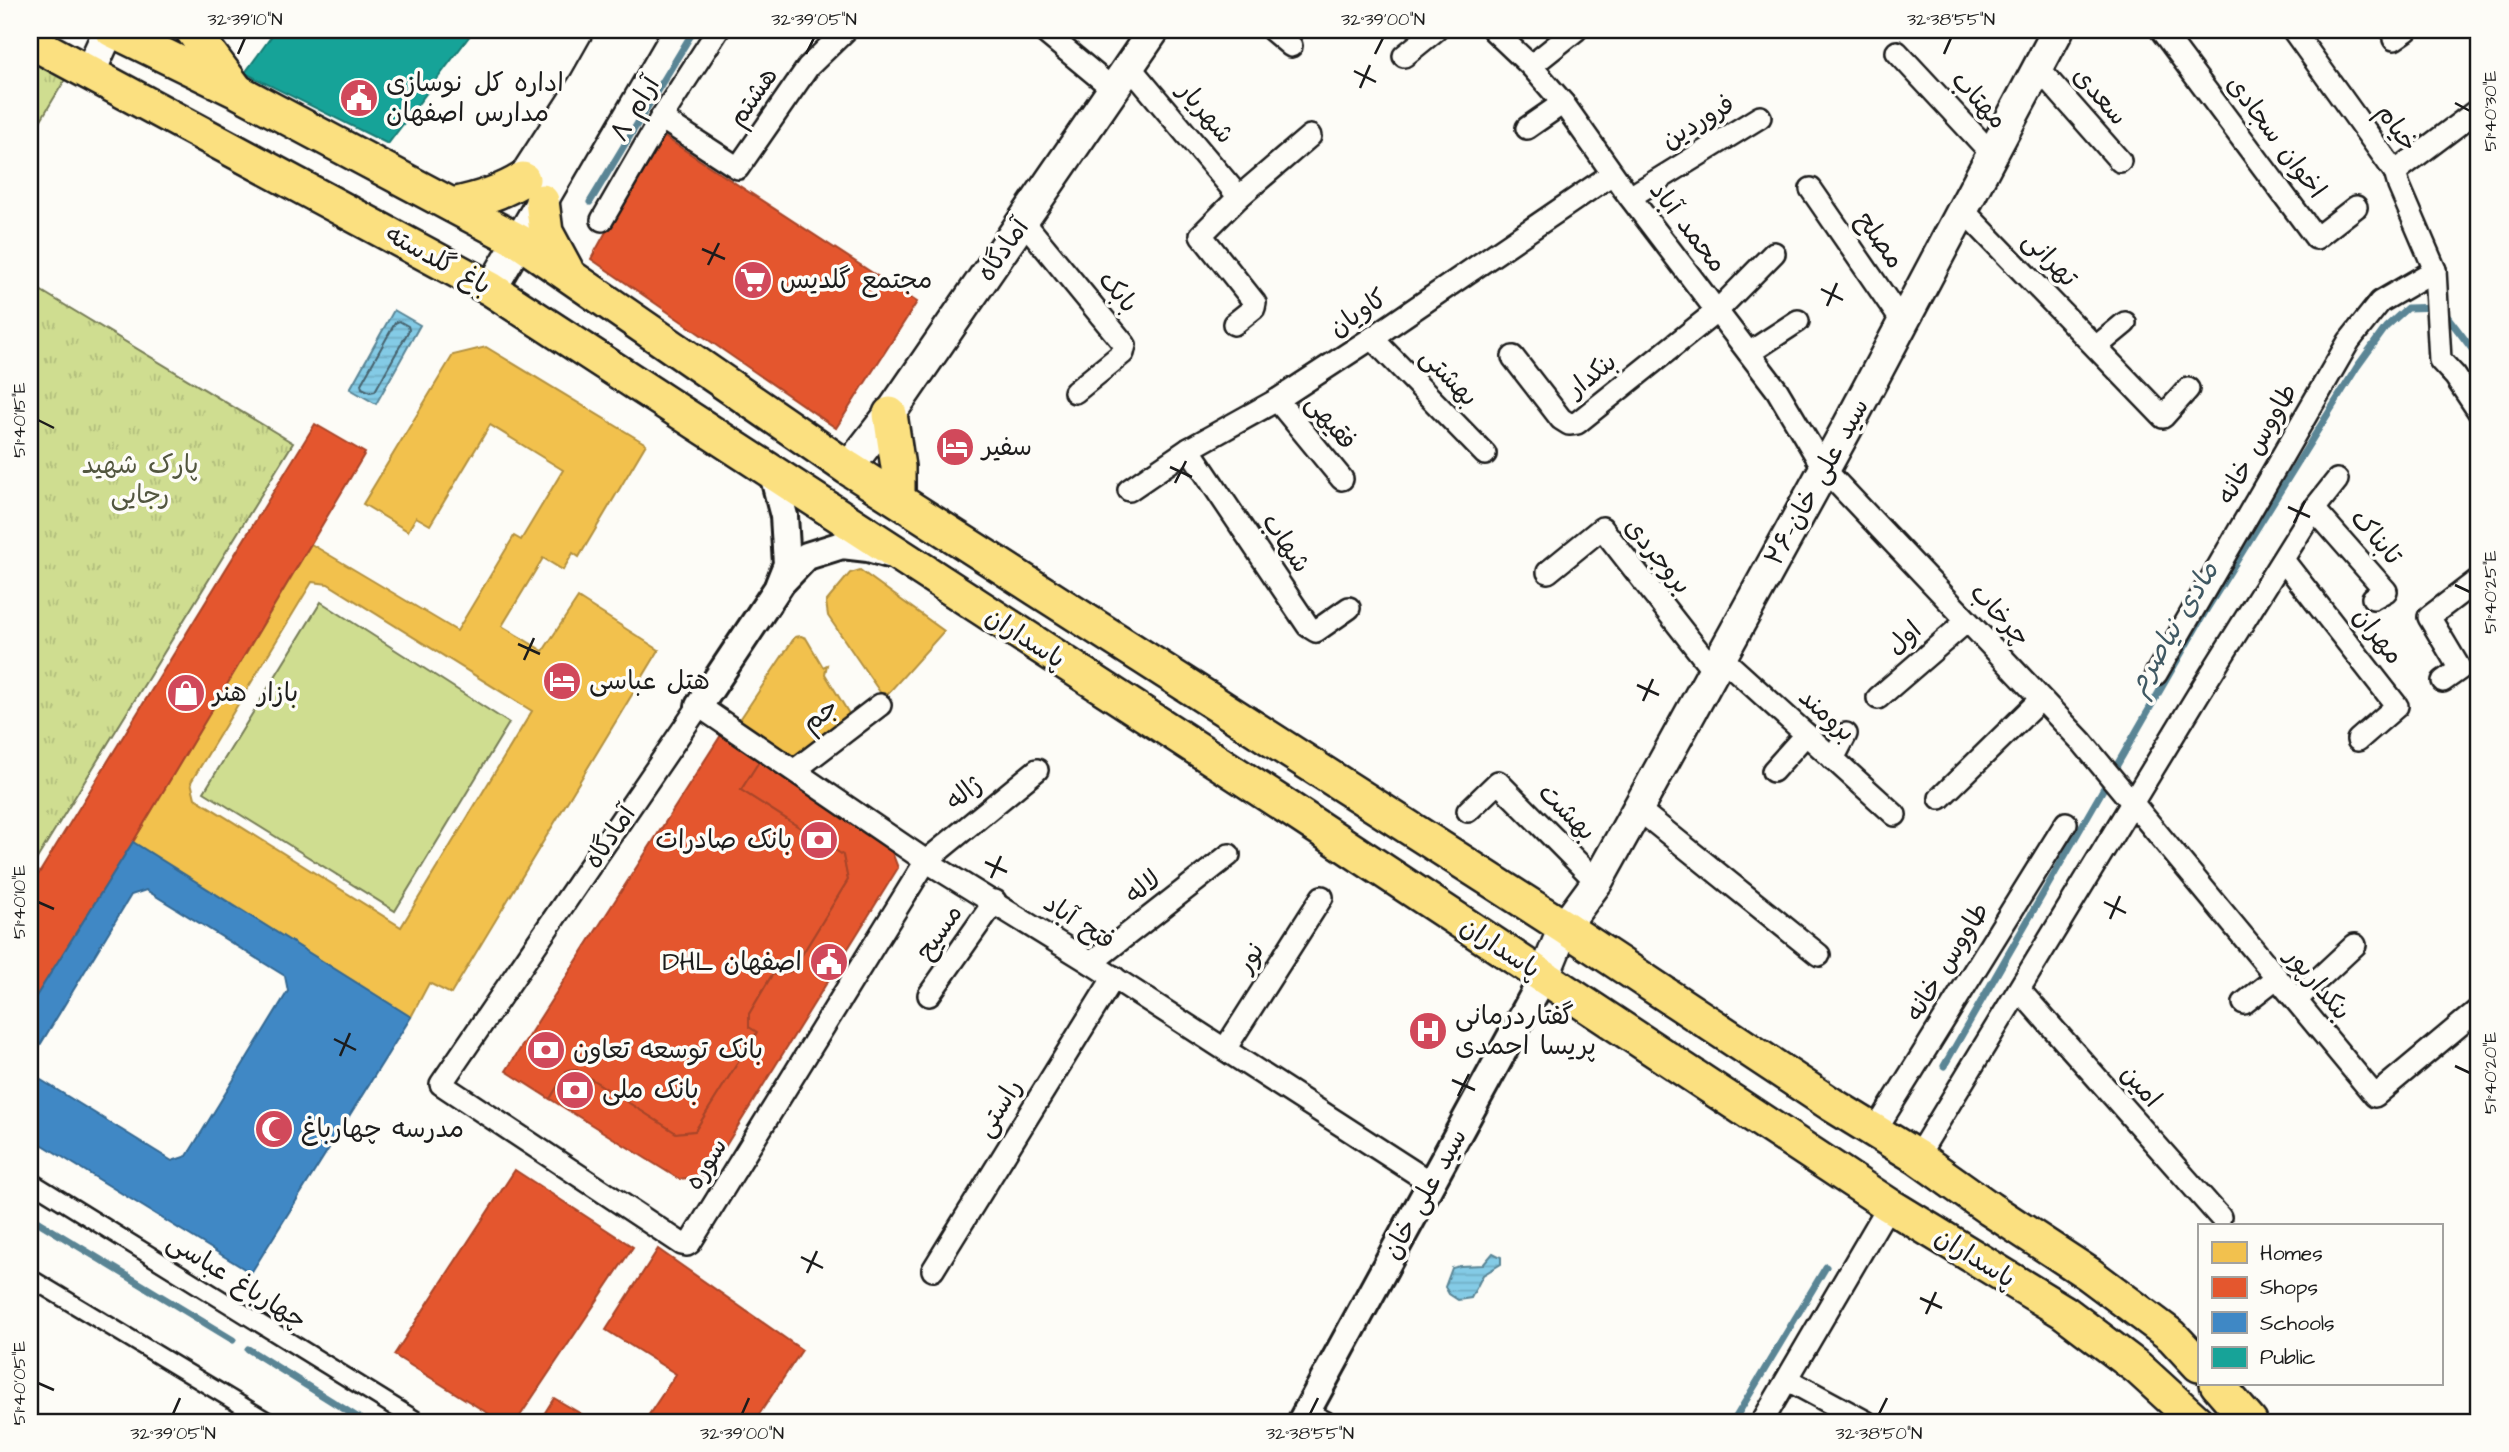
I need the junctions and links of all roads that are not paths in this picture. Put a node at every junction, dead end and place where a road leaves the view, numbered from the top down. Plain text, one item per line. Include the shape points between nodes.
1 (111, 30) edge
2 (192, 30) edge
3 (615, 30) edge
4 (642, 30) edge
5 (718, 30) edge
6 (846, 30) edge
7 (1042, 30) edge
8 (1154, 30) edge
9 (1272, 30) edge
10 (1436, 30) edge
11 (1493, 30) edge
12 (1576, 30) edge
13 (2058, 30) edge
14 (2161, 30) edge
15 (2292, 30) edge
16 (30, 41) edge
17 (1292, 46) dead end
18 (1897, 52) dead end
19 (1404, 57) dead end
20 (1531, 66) junction
21 (2038, 68) junction
22 (89, 74) junction
23 (1121, 78) junction
24 (239, 92) junction
25 (1563, 103) junction
26 (2479, 109) edge
27 (1760, 117) dead end
28 (661, 118) junction
29 (1527, 128) dead end
30 (1310, 136) dead end
31 (1992, 154) junction
32 (2120, 161) dead end
33 (2395, 172) junction
34 (1612, 174) junction
35 (534, 180) junction
36 (1811, 189) dead end
37 (1239, 197) junction
38 (1630, 197) junction
39 (452, 205) junction
40 (2356, 207) dead end
41 (1963, 210) junction
42 (602, 220) dead end
43 (1023, 222) junction
44 (519, 241) junction
45 (1773, 253) dead end
46 (2435, 270) junction
47 (569, 275) junction
48 (491, 289) junction
49 (1717, 311) junction
50 (1798, 321) dead end
51 (1903, 323) junction
52 (2124, 323) dead end
53 (1234, 324) dead end
54 (1373, 338) junction
55 (2096, 347) junction
56 (1749, 353) junction
57 (1513, 357) dead end
58 (2188, 389) dead end
59 (1074, 392) dead end
60 (1277, 400) junction
61 (2479, 412) edge
62 (890, 414) junction
63 (1189, 449) junction
64 (1485, 454) dead end
65 (848, 468) junction
66 (1824, 469) junction
67 (773, 474) junction
68 (1342, 479) dead end
69 (2337, 480) dead end
70 (1129, 490) dead end
71 (909, 506) junction
72 (2314, 509) junction
73 (828, 510) junction
74 (900, 557) junction
75 (2283, 560) junction
76 (1548, 572) dead end
77 (2479, 579) edge
78 (777, 589) junction
79 (2373, 598) dead end
80 (1349, 608) dead end
81 (1967, 621) junction
82 (1717, 664) junction
83 (2156, 674) dead end
84 (2443, 681) dead end
85 (1878, 698) dead end
86 (2041, 699) junction
87 (880, 705) dead end
88 (699, 706) junction
89 (1806, 734) junction
90 (1846, 734) dead end
91 (2358, 740) dead end
92 (1833, 759) junction
93 (1037, 769) dead end
94 (795, 771) junction
95 (1773, 771) dead end
96 (1941, 798) dead end
97 (2133, 802) junction
98 (1638, 809) junction
99 (1468, 811) dead end
100 (1895, 815) dead end
101 (2066, 823) dead end
102 (1230, 855) dead end
103 (926, 861) junction
104 (1597, 882) junction
105 (1506, 890) junction
106 (1322, 897) dead end
107 (995, 901) junction
108 (1564, 927) junction
109 (1488, 939) junction
110 (2355, 945) dead end
111 (1819, 955) dead end
112 (1091, 962) junction
113 (1544, 976) junction
114 (1114, 977) junction
115 (2276, 978) junction
116 (2020, 991) junction
117 (929, 995) dead end
118 (2296, 1000) junction
119 (2244, 1003) dead end
120 (2479, 1009) edge
121 (1225, 1049) junction
122 (441, 1084) joint
123 (1875, 1131) junction
124 (1917, 1157) junction
125 (30, 1181) edge
126 (1431, 1183) junction
127 (1889, 1205) junction
128 (2220, 1217) dead end
129 (933, 1270) dead end
130 (30, 1278) edge
131 (2198, 1364) edge
132 (1788, 1380) junction
133 (2219, 1386) edge
134 (1310, 1419) edge
135 (269, 1422) edge
136 (419, 1422) edge
137 (1762, 1422) edge
138 (1866, 1422) edge
139 (2195, 1422) edge
140 (2250, 1422) edge

1 - 22 main road
1 - 24 main road, باغ گلدسته
2 - 24 main road
3 - 35 main road
4 - 35 main road
5 - 28 street, ۸ آرام
6 - 28 street, هشتم via 808,67 737,168
7 - 23 street, شهریار
8 - 23 main road, آمادگاه
9 - 17 street
10 - 19 street
11 - 20 street, محمد آباد
12 - 20 street
13 - 21 main road, ۲۶-سید علی خان
14 - 40 street, اخوان سجادی via 2316,238
15 - 33 street, خیام
16 - 22 main road, باغ گلدسته
18 - 31 street, مهتاب
20 - 25 street, محمد آباد
21 - 31 main road, ۲۶-سید علی خان
21 - 32 street, سعدی
22 - 48 main road, باغ گلدسته
23 - 37 street, شهریار
23 - 43 main road, آمادگاه
24 - 39 main road, باغ گلدسته
25 - 29 street
25 - 34 street, محمد آباد
26 - 33 street
27 - 38 street, فروردین
28 - 42 street, ۸ آرام
30 - 37 street
31 - 41 main road, ۲۶-سید علی خان
33 - 46 street, خیام
34 - 38 street, محمد آباد
34 - 54 street, کاویان
35 - 39 main road
35 - 44 main road
35 - 47 main road via 546,232
36 - 51 street, مصلح
37 - 53 street via 1201,235 1255,303
38 - 49 street, محمد آباد
39 - 44 main road, باغ گلدسته
41 - 51 main road, ۲۶-سید علی خان
41 - 55 street, تهرانی
43 - 59 street, بابک via 1125,345 1123,353
43 - 62 main road, آمادگاه
44 - 47 main road, باغ گلدسته
44 - 48 main road
45 - 49 street
46 - 61 street via 2440,360
46 - 83 street, طاووس خانه via 2380,302 2349,341
47 - 65 main road, باغ گلدسته
48 - 67 main road, باغ گلدسته
49 - 56 street, محمد آباد
49 - 57 street, بنکدار via 1577,423 1561,419
50 - 56 street
51 - 66 main road, ۲۶-سید علی خان
52 - 55 street
54 - 60 street, کاویان
54 - 64 street, بهشتی
55 - 58 street, تهرانی via 2163,417
56 - 66 street, محمد آباد
60 - 63 street, کاویان
60 - 68 street, فقیهی
62 - 65 main road, آمادگاه
62 - 71 main road
63 - 70 street, کاویان
63 - 80 street, شهاب via 1308,625 1316,631
65 - 71 main road, پاسداران
65 - 73 main road
66 - 81 street, چرخاب
66 - 82 main road, ۲۶-سید علی خان
67 - 73 main road, باغ گلدسته
67 - 78 street, آمادگاه via 784,516 787,564
69 - 72 street
71 - 74 main road via 890,534
71 - 105 main road, پاسداران
72 - 75 street
72 - 79 street, تابناک via 2386,591
73 - 74 main road, پاسداران
74 - 78 street, آمادگاه via 842,545 807,556
74 - 109 main road, پاسداران
75 - 91 street, مهران via 2397,706
75 - 97 street
76 - 82 street, بروجردی via 1602,528
77 - 84 street via 2429,617 2460,669
78 - 88 street, آمادگاه
81 - 85 street, اول
81 - 86 street, چرخاب
82 - 89 street, برومند
82 - 98 main road, ۲۶-سید علی خان
86 - 96 street
86 - 97 street, چرخاب
87 - 94 street, جم
88 - 94 street, فتح آباد
88 - 122 street, آمادگاه
89 - 92 street, برومند
89 - 95 street
90 - 92 street
92 - 100 street, برومند
93 - 103 street, ژاله
94 - 103 street, فتح آباد
97 - 115 street, بنکدارپور
97 - 116 street
98 - 104 main road, ۲۶-سید علی خان
98 - 111 street
99 - 104 street, بهشت via 1504,776
101 - 123 street, طاووس خانه
102 - 112 street, لاله
103 - 107 street, فتح آباد
103 - 122 street, سوره via 687,1245
104 - 108 main road, ۲۶-سید علی خان
105 - 108 main road, پاسداران
105 - 109 main road via 1531,915 1527,928 1518,938
106 - 121 street, نور
107 - 112 street, فتح آباد
107 - 117 street, مسیح
108 - 113 main road, سید علی خان
108 - 123 main road, پاسداران
109 - 113 main road, پاسداران
110 - 118 street
112 - 114 street, فتح آباد
113 - 126 street, سید علی خان
113 - 127 main road, پاسداران
114 - 121 street, فتح آباد
114 - 129 street, راستی
115 - 118 street, بنکدارپور
115 - 119 street
116 - 124 street
116 - 128 street, امین
118 - 120 street, بنکدارپور via 2375,1096
121 - 126 street, فتح آباد
123 - 124 main road, پاسداران
124 - 131 main road, پاسداران via 2089,1273 2172,1336
125 - 136 street, چهارباغ عباسی
126 - 134 street, سید علی خان
127 - 132 street
127 - 139 main road, پاسداران via 2064,1312 2138,1368
130 - 135 street
132 - 137 street
132 - 138 street
133 - 140 main road

